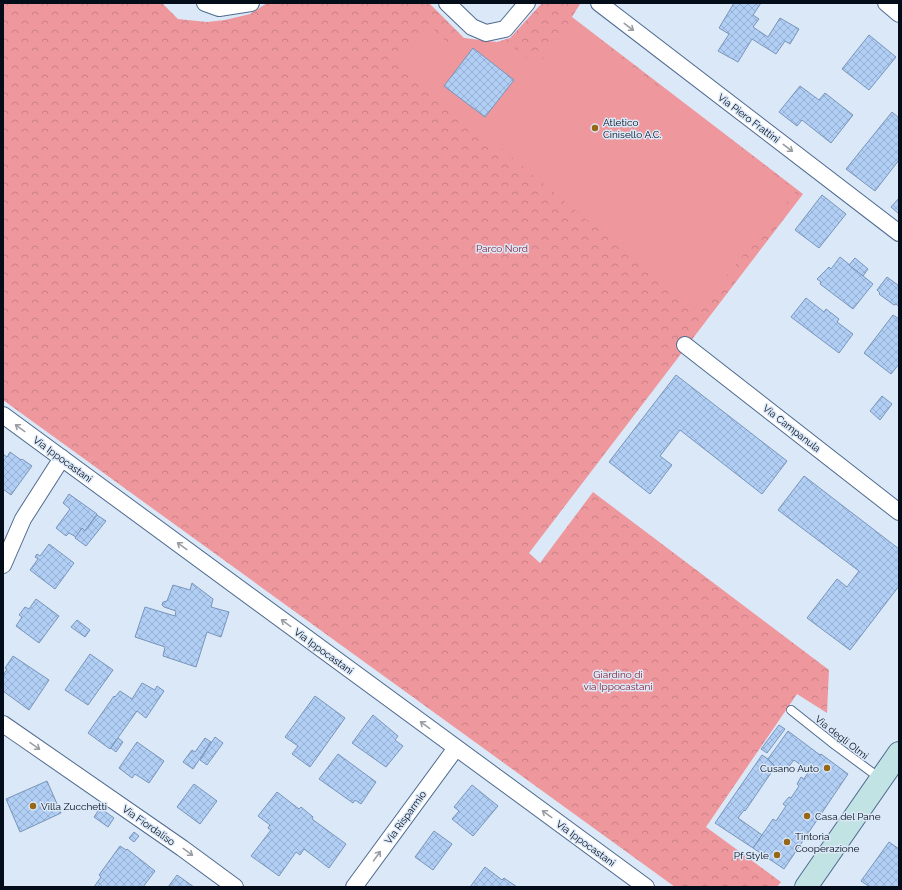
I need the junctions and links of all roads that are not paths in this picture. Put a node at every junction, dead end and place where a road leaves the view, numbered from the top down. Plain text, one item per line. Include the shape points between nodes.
1 (205, 3) edge
2 (251, 3) edge
3 (447, 3) edge
4 (526, 3) edge
5 (598, 3) edge
6 (886, 3) edge
7 (899, 14) edge
8 (899, 233) edge
9 (686, 345) dead end
10 (3, 415) edge
11 (62, 458) junction
12 (899, 512) edge
13 (3, 564) edge
14 (791, 710) dead end
15 (3, 724) edge
16 (456, 748) junction
17 (899, 753) edge
18 (881, 779) junction
19 (235, 887) edge
20 (354, 887) edge
21 (646, 887) edge
22 (806, 887) edge

1 - 2 street via 220,8
3 - 4 street via 472,27 486,33 505,29
5 -> 8 street, Via Piero Frattini
6 - 7 street
9 - 12 street, Via Campanula
11 -> 10 street, Via Ippocastani
11 - 13 street via 23,519
16 -> 11 street, Via Ippocastani
14 - 18 lane, Via degli Olmi
15 -> 19 street, Via Fiordaliso
20 -> 16 street, Via Risparmio
21 -> 16 street, Via Ippocastani
17 - 18 street
18 - 22 street

